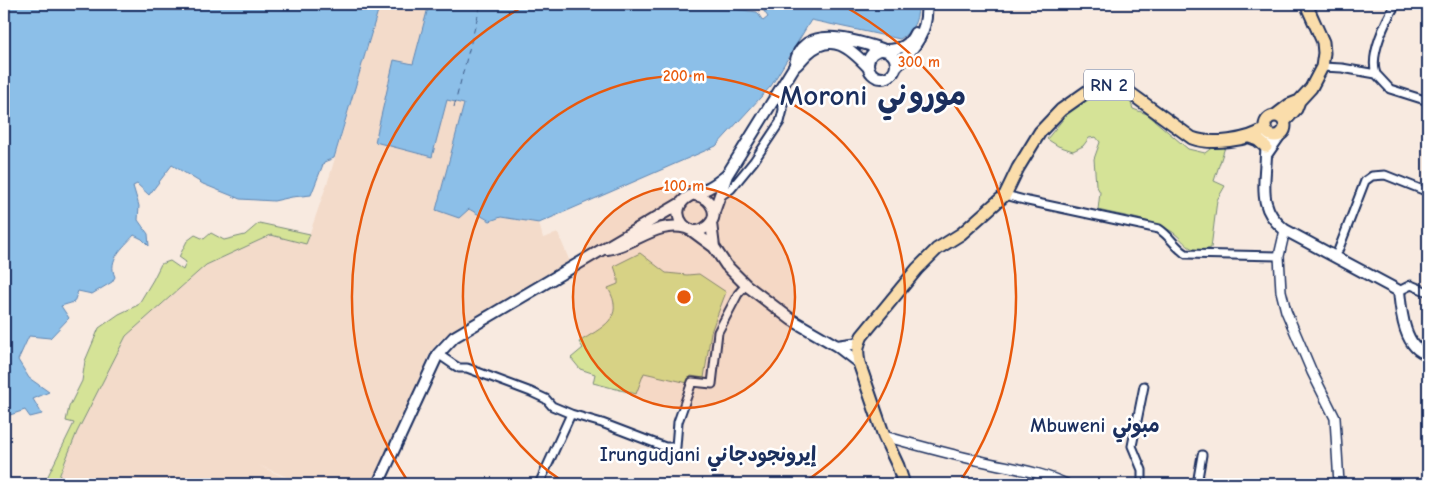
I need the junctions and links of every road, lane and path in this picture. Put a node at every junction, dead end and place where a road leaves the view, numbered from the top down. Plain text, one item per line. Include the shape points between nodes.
1 (920, 4) edge
2 (926, 4) edge
3 (1306, 4) edge
4 (1396, 4) edge
5 (884, 50) junction
6 (794, 67) junction
7 (868, 67) junction
8 (896, 67) junction
9 (1322, 67) junction
10 (1376, 74) junction
11 (782, 88) junction
12 (1428, 101) edge
13 (1281, 123) junction
14 (1265, 130) junction
15 (1250, 137) junction
16 (1266, 151) junction
17 (727, 175) junction
18 (1428, 192) edge
19 (695, 195) junction
20 (1006, 195) junction
21 (718, 198) junction
22 (681, 203) junction
23 (714, 212) junction
24 (711, 223) junction
25 (689, 229) junction
26 (1284, 230) junction
27 (714, 248) junction
28 (602, 250) junction
29 (1279, 256) junction
30 (1336, 256) junction
31 (746, 285) junction
32 (1400, 291) junction
33 (1428, 292) edge
34 (859, 343) junction
35 (837, 346) junction
36 (438, 354) junction
37 (1428, 354) edge
38 (859, 363) junction
39 (1144, 386) dead end
40 (570, 414) junction
41 (884, 436) junction
42 (1202, 454) dead end
43 (378, 484) edge
44 (539, 484) edge
45 (904, 484) edge
46 (1066, 484) edge
47 (1142, 484) edge
48 (1196, 484) edge
49 (1339, 484) edge

1 - 5 main road via 922,17 913,38 902,48
2 - 8 main road via 922,34
3 - 9 main road via 1323,42
4 - 10 street via 1375,53 1373,68
5 - 6 main road via 841,38 818,40 804,46
5 - 7 main road via 871,55
5 - 8 main road via 896,59
6 - 7 main road via 813,49 830,43 845,46
6 - 11 main road
7 - 8 main road via 874,75 882,78 891,75
9 - 10 street
9 - 13 main road via 1296,109
10 - 12 street via 1390,89
11 - 17 main road
11 - 21 street via 780,122 754,161 731,189
13 - 14 main road via 1275,136
13 - 14 main road via 1270,116
13 - 16 main road
14 - 15 main road, RN 2
14 - 16 main road
15 - 16 main road via 1258,140
15 - 20 main road, RN 2 via 1200,142 1130,92 1104,84 1072,100 1049,122 1032,143
16 - 26 main road via 1264,195 1270,215
17 - 19 main road
17 - 21 main road
18 - 30 street via 1386,176 1372,176 1366,181
19 - 22 main road
19 - 23 main road via 706,198
20 - 29 street via 1159,229 1186,254
20 - 34 main road, RN 2 via 961,234 937,249 917,269
21 - 23 main road
22 - 25 main road via 678,214 682,224
22 - 28 main road
23 - 24 main road
24 - 25 main road via 702,230
24 - 27 main road
25 - 27 main road
25 - 28 main road via 663,228 618,248
26 - 29 street
26 - 30 main road
27 - 31 main road
28 - 36 main road via 454,337
29 - 49 street via 1286,312 1335,418
30 - 32 main road
31 - 35 main road via 792,320
31 - 40 street via 718,332 712,384 692,382 678,422 676,446 666,446
32 - 33 street via 1411,285
32 - 37 main road via 1407,333 1417,349
34 - 35 main road
34 - 38 main road
35 - 38 main road
36 - 40 street via 459,368 467,368 531,392
36 - 43 main road
38 - 41 main road
39 - 47 street via 1132,446 1142,470
40 - 44 street
41 - 45 main road
41 - 46 street via 938,452 1047,476
42 - 48 street

